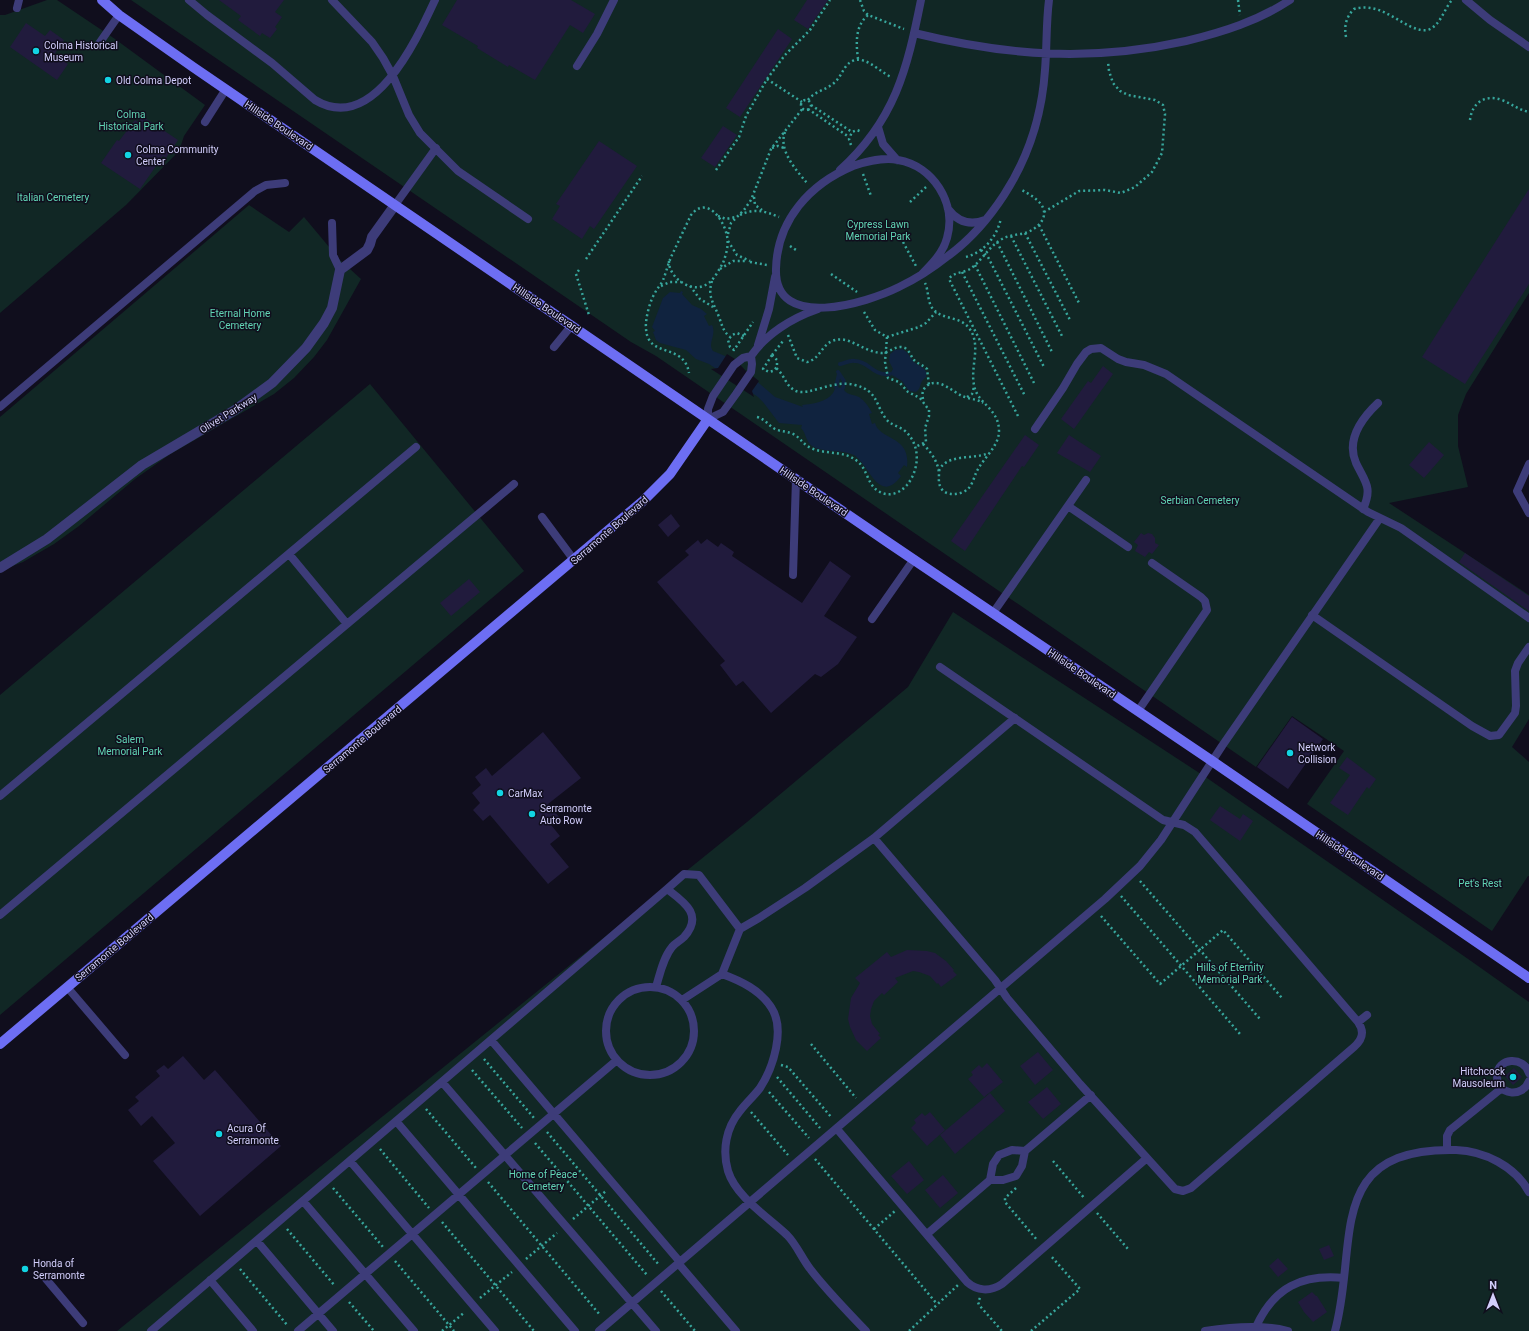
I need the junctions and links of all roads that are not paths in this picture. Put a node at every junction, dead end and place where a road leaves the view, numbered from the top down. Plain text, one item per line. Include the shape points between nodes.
1 (102, 0) edge
2 (189, 0) edge
3 (332, 0) edge
4 (435, 0) edge
5 (614, 0) edge
6 (921, 0) edge
7 (1048, 0) edge
8 (1290, 0) edge
9 (1466, 0) edge
10 (119, 15) junction
11 (914, 33) junction
12 (98, 45) dead end
13 (1529, 47) edge
14 (1046, 54) junction
15 (577, 66) dead end
16 (392, 76) junction
17 (226, 89) junction
18 (205, 122) dead end
19 (878, 127) junction
20 (436, 148) junction
21 (896, 160) junction
22 (824, 181) junction
23 (285, 183) dead end
24 (395, 205) junction
25 (948, 209) junction
26 (528, 219) dead end
27 (986, 220) junction
28 (332, 223) dead end
29 (340, 270) junction
30 (776, 270) junction
31 (921, 275) junction
32 (820, 308) junction
33 (572, 325) junction
34 (758, 345) junction
35 (554, 347) dead end
36 (751, 356) junction
37 (1378, 403) dead end
38 (0, 407) edge
39 (708, 419) junction
40 (1035, 429) dead end
41 (416, 447) dead end
42 (1529, 464) edge
43 (796, 479) junction
44 (1086, 480) dead end
45 (514, 484) dead end
46 (1068, 506) junction
47 (1363, 509) junction
48 (1529, 513) edge
49 (542, 518) dead end
50 (1380, 518) junction
51 (1128, 547) dead end
52 (289, 554) junction
53 (914, 559) junction
54 (574, 560) junction
55 (1152, 563) dead end
56 (0, 568) edge
57 (793, 575) dead end
58 (993, 612) junction
59 (1312, 615) junction
60 (1529, 618) edge
61 (872, 619) dead end
62 (347, 624) junction
63 (1529, 647) edge
64 (940, 667) dead end
65 (1138, 711) junction
66 (1015, 718) junction
67 (1212, 761) junction
68 (0, 796) edge
69 (1172, 823) junction
70 (874, 838) junction
71 (667, 889) junction
72 (0, 915) edge
73 (740, 929) junction
74 (722, 974) junction
75 (1529, 978) edge
76 (67, 987) junction
77 (656, 987) junction
78 (1000, 989) junction
79 (682, 1000) junction
80 (1367, 1015) dead end
81 (1358, 1022) junction
82 (491, 1040) junction
83 (0, 1044) edge
84 (125, 1055) dead end
85 (617, 1060) junction
86 (1529, 1073) edge
87 (1529, 1081) edge
88 (442, 1082) junction
89 (1502, 1088) junction
90 (1090, 1095) junction
91 (554, 1113) junction
92 (396, 1121) junction
93 (837, 1129) junction
94 (1447, 1150) junction
95 (1025, 1151) junction
96 (505, 1154) junction
97 (1147, 1158) junction
98 (350, 1160) junction
99 (990, 1180) junction
100 (1529, 1192) edge
101 (458, 1194) junction
102 (303, 1201) junction
103 (750, 1203) junction
104 (412, 1234) junction
105 (927, 1234) junction
106 (257, 1241) junction
107 (679, 1263) junction
108 (365, 1274) junction
109 (1344, 1278) junction
110 (46, 1279) dead end
111 (210, 1280) junction
112 (632, 1303) junction
113 (319, 1314) junction
114 (83, 1323) dead end
115 (1256, 1327) junction
116 (151, 1331) edge
117 (253, 1331) edge
118 (298, 1331) edge
119 (333, 1331) edge
120 (414, 1331) edge
121 (495, 1331) edge
122 (575, 1331) edge
123 (599, 1331) edge
124 (656, 1331) edge
125 (736, 1331) edge
126 (866, 1331) edge
127 (1205, 1331) edge
128 (1288, 1331) edge
129 (1335, 1331) edge

1 - 10 main road, Hillside Boulevard
2 - 16 lane via 322,104 338,109 354,106
3 - 16 lane via 378,49
4 - 16 lane
5 - 15 lane via 598,34
6 - 11 lane
7 - 14 lane
8 - 14 lane via 1260,18 1221,32 1173,44 1107,53
9 - 13 lane
10 - 12 lane
10 - 17 main road, Hillside Boulevard
11 - 14 lane via 983,48
11 - 19 lane via 901,81 891,106
14 - 27 lane via 1044,87 1026,153 1004,196
16 - 20 lane via 413,124
17 - 18 lane
17 - 24 main road, Hillside Boulevard
19 - 21 lane via 883,144
19 - 22 lane via 850,161
20 - 24 lane
20 - 26 lane via 458,171
21 - 22 lane via 878,159 860,164
21 - 25 lane via 916,166 934,180 943,194
22 - 30 lane via 792,212 779,244
23 - 38 lane via 266,185 255,191
24 - 29 street via 372,237 367,250
24 - 33 main road, Hillside Boulevard
25 - 27 lane via 957,219 964,222 978,223
25 - 31 lane via 949,226 943,248
27 - 31 lane via 950,255
28 - 29 lane via 333,255
29 - 56 street, Olivet Parkway via 332,308 324,323 306,348 272,383 235,410 142,465 47,539
30 - 32 lane via 779,287 789,299 804,306
30 - 34 lane via 769,310
31 - 32 lane via 872,298 847,305
32 - 34 lane via 791,321
33 - 35 lane
33 - 39 main road, Hillside Boulevard
34 - 36 lane
36 - 39 lane via 739,360 721,384 709,402
36 - 39 lane via 752,368 749,375 723,412
37 - 47 lane via 1362,421 1353,442 1354,456 1368,488
39 - 43 main road, Hillside Boulevard
39 - 54 main road, Serramonte Boulevard via 660,485
40 - 47 lane via 1082,356 1090,349 1101,348 1118,359 1166,374
41 - 52 lane
42 - 48 lane via 1518,491
43 - 53 main road, Hillside Boulevard
43 - 57 lane
44 - 46 lane
45 - 62 lane
46 - 51 lane
46 - 58 lane
47 - 50 lane
49 - 54 lane
50 - 59 lane
50 - 60 lane via 1401,528
52 - 62 lane
52 - 68 lane
53 - 58 main road, Hillside Boulevard
53 - 61 lane
54 - 76 main road, Serramonte Boulevard
55 - 65 lane via 1201,597 1207,610
58 - 65 main road, Hillside Boulevard
59 - 63 lane via 1490,736 1499,735 1515,713 1515,671
59 - 67 lane
62 - 72 lane
64 - 66 lane
65 - 67 main road, Hillside Boulevard
66 - 69 lane via 1163,820
66 - 70 lane
67 - 69 lane
67 - 75 main road, Hillside Boulevard
69 - 78 lane via 1133,873
69 - 81 lane via 1189,828 1200,837
70 - 73 lane via 805,888
70 - 78 lane
71 - 73 lane via 684,874 699,875
71 - 77 lane via 686,903 692,920 691,927 684,937 672,947 666,957
71 - 82 lane
73 - 74 lane
74 - 79 lane
74 - 103 lane via 753,989 772,1009 777,1037 771,1066 762,1084 728,1132 725,1156 729,1174 732,1182
76 - 83 main road, Serramonte Boulevard
76 - 84 lane
77 - 79 lane via 665,989
77 - 85 lane via 646,987 627,993 619,999 608,1016 606,1035
78 - 90 lane
78 - 93 lane
79 - 85 lane via 692,1017 694,1027 691,1047 678,1064 665,1072 641,1074
80 - 81 lane
81 - 97 lane via 1362,1036 1356,1045 1191,1188 1183,1191 1175,1189
82 - 88 lane
82 - 91 lane
85 - 91 lane
86 - 89 lane via 1526,1066 1520,1062 1507,1062 1499,1069 1497,1075
87 - 89 lane via 1523,1090 1516,1093
88 - 92 lane
88 - 96 lane
89 - 94 lane via 1450,1130 1447,1136
90 - 95 lane
90 - 97 lane
91 - 96 lane
91 - 107 lane
92 - 98 lane
92 - 101 lane
93 - 103 lane
93 - 105 lane
94 - 100 lane via 1464,1150 1486,1156 1514,1173
94 - 109 lane via 1399,1157 1378,1169 1367,1181 1358,1196 1352,1216
95 - 99 lane via 1022,1166 1016,1176
95 - 99 lane via 1012,1150 1000,1155 993,1164
96 - 101 lane
96 - 112 lane
97 - 105 lane via 1002,1284 994,1288 976,1288 965,1279
98 - 102 lane
98 - 104 lane
99 - 105 lane
101 - 104 lane
101 - 122 lane
102 - 106 lane
102 - 108 lane
103 - 107 lane
103 - 126 lane via 786,1235 817,1278
104 - 108 lane
104 - 121 lane
106 - 111 lane
106 - 113 lane
107 - 112 lane
107 - 125 lane
108 - 113 lane
108 - 120 lane
109 - 115 lane via 1313,1278 1292,1285 1269,1304
109 - 129 lane
110 - 114 lane
111 - 116 lane
111 - 117 lane
112 - 123 lane
112 - 124 lane
113 - 118 lane
113 - 119 lane
115 - 127 lane
115 - 128 lane

